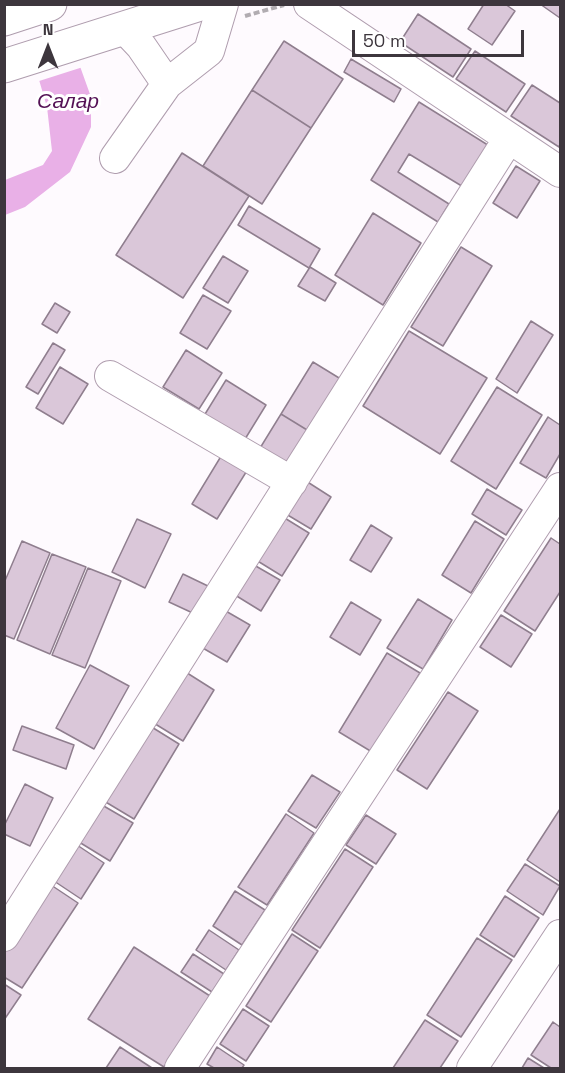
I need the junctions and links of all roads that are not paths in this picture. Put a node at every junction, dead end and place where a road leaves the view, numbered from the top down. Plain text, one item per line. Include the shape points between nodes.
1 (50, 4) edge
2 (200, 4) edge
3 (223, 4) edge
4 (309, 4) edge
5 (4, 19) edge
6 (124, 28) junction
7 (4, 66) edge
8 (167, 84) junction
9 (509, 138) junction
10 (115, 158) dead end
11 (561, 172) edge
12 (110, 376) dead end
13 (292, 482) junction
14 (561, 488) edge
15 (561, 935) edge
16 (4, 936) edge
17 (180, 1068) edge
18 (472, 1068) edge

1 - 5 highway
2 - 6 highway
3 - 8 street via 209,51
4 - 9 street
6 - 7 highway
6 - 8 street
8 - 10 street
9 - 11 street
9 - 13 street
12 - 13 street
13 - 16 street
14 - 17 street
15 - 18 street

